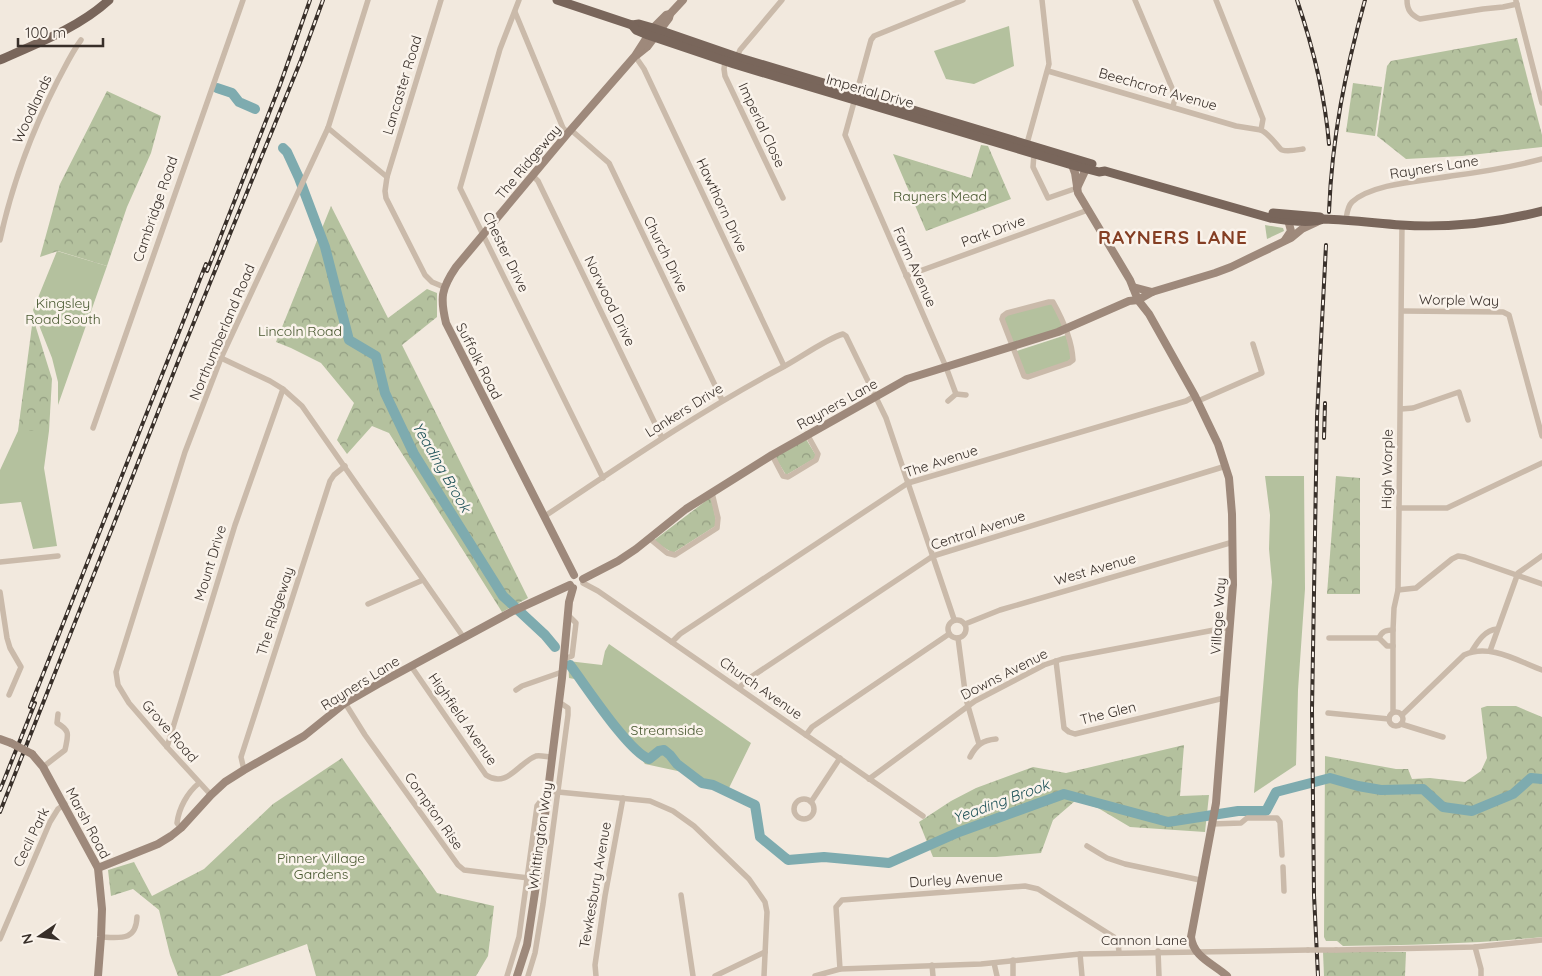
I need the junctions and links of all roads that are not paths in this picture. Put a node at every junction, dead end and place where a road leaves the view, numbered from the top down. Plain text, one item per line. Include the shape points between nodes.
1 (109, 0) edge
2 (243, 0) edge
3 (368, 0) edge
4 (441, 0) edge
5 (519, 0) edge
6 (557, 0) edge
7 (683, 0) edge
8 (782, 0) edge
9 (963, 0) edge
10 (1042, 0) edge
11 (1136, 0) edge
12 (1216, 0) edge
13 (1407, 0) edge
14 (1516, 2) edge
15 (515, 12) junction
16 (654, 33) junction
17 (81, 40) dead end
18 (635, 56) junction
19 (0, 60) edge
20 (732, 61) junction
21 (1048, 70) junction
22 (856, 96) junction
23 (1542, 103) edge
24 (1173, 106) junction
25 (328, 128) junction
26 (1261, 130) junction
27 (570, 132) junction
28 (1029, 149) junction
29 (1303, 149) dead end
30 (1542, 159) edge
31 (1072, 165) junction
32 (1089, 166) junction
33 (533, 176) junction
34 (387, 177) junction
35 (1077, 188) junction
36 (783, 198) dead end
37 (1088, 210) junction
38 (1542, 211) edge
39 (2, 216) edge
40 (1286, 217) junction
41 (1321, 220) junction
42 (1346, 220) junction
43 (1402, 225) junction
44 (484, 234) junction
45 (0, 240) edge
46 (1284, 241) junction
47 (906, 276) junction
48 (444, 286) junction
49 (1133, 289) junction
50 (1150, 293) junction
51 (1138, 300) junction
52 (1128, 301) junction
53 (1146, 310) junction
54 (1402, 311) junction
55 (1065, 330) junction
56 (1253, 344) dead end
57 (1012, 347) junction
58 (222, 358) junction
59 (784, 366) junction
60 (946, 367) junction
61 (283, 388) junction
62 (956, 394) junction
63 (966, 395) dead end
64 (875, 397) junction
65 (1197, 399) junction
66 (722, 400) junction
67 (948, 401) dead end
68 (1401, 410) junction
69 (1468, 420) dead end
70 (93, 428) dead end
71 (807, 434) junction
72 (1542, 436) edge
73 (662, 438) junction
74 (772, 455) junction
75 (1542, 464) edge
76 (345, 466) junction
77 (1226, 466) junction
78 (603, 478) junction
79 (908, 484) junction
80 (712, 493) junction
81 (1399, 508) junction
82 (545, 516) junction
83 (650, 539) junction
84 (1233, 542) junction
85 (58, 556) dead end
86 (932, 556) junction
87 (1542, 556) edge
88 (0, 562) edge
89 (593, 574) junction
90 (574, 575) junction
91 (1517, 575) junction
92 (423, 580) junction
93 (583, 581) junction
94 (1542, 584) edge
95 (571, 587) junction
96 (592, 587) junction
97 (1398, 590) junction
98 (556, 591) junction
99 (0, 592) edge
100 (570, 600) junction
101 (368, 604) dead end
102 (954, 620) junction
103 (965, 624) junction
104 (1230, 627) junction
105 (1498, 629) junction
106 (1393, 630) junction
107 (948, 634) junction
108 (464, 638) junction
109 (958, 638) junction
110 (1329, 638) dead end
111 (1379, 638) junction
112 (672, 642) junction
113 (1393, 646) junction
114 (1472, 651) junction
115 (1490, 651) junction
116 (1056, 661) junction
117 (410, 666) junction
118 (1542, 670) edge
119 (562, 672) junction
120 (116, 680) joint
121 (739, 688) junction
122 (516, 690) dead end
123 (8, 695) dead end
124 (1224, 698) junction
125 (559, 702) junction
126 (345, 703) junction
127 (967, 706) junction
128 (1393, 712) junction
129 (1328, 713) dead end
130 (58, 714) dead end
131 (1402, 715) junction
132 (1389, 720) junction
133 (1402, 724) junction
134 (806, 735) junction
135 (1443, 737) dead end
136 (0, 739) edge
137 (996, 739) dead end
138 (979, 744) junction
139 (167, 747) junction
140 (552, 757) junction
141 (970, 757) dead end
142 (840, 758) junction
143 (44, 767) junction
144 (244, 770) junction
145 (869, 779) junction
146 (199, 783) junction
147 (548, 792) junction
148 (558, 792) junction
149 (211, 795) junction
150 (623, 798) junction
151 (547, 801) junction
152 (811, 802) dead end
153 (65, 804) junction
154 (923, 816) dead end
155 (1213, 818) junction
156 (181, 828) junction
157 (1088, 846) dead end
158 (1282, 855) dead end
159 (1283, 867) dead end
160 (98, 868) junction
161 (527, 878) junction
162 (537, 879) junction
163 (1200, 880) junction
164 (1284, 891) dead end
165 (681, 895) dead end
166 (137, 917) dead end
167 (102, 937) junction
168 (0, 939) edge
169 (1542, 940) edge
170 (1475, 947) junction
171 (1158, 951) junction
172 (765, 952) junction
173 (1119, 952) junction
174 (1197, 952) junction
175 (1080, 954) junction
176 (1013, 960) junction
177 (994, 963) junction
178 (932, 965) junction
179 (861, 967) junction
180 (840, 969) junction
181 (861, 975) edge
182 (98, 976) edge
183 (507, 976) edge
184 (517, 976) edge
185 (528, 976) edge
186 (596, 976) edge
187 (693, 976) edge
188 (715, 976) edge
189 (764, 976) edge
190 (815, 976) edge
191 (933, 976) edge
192 (998, 976) edge
193 (1013, 976) edge
194 (1082, 976) edge
195 (1159, 976) edge
196 (1227, 976) edge
197 (1481, 976) edge

1 - 19 main road via 82,20
2 - 70 street, Cambridge Road
3 - 25 street, Northumberland Road
4 - 34 street, Lancaster Road
5 - 15 street, Chester Drive
6 - 16 main road, Imperial Drive via 632,25 639,24
7 - 16 street, The Ridgeway
8 - 20 street
9 - 22 street, Farm Avenue via 874,36
10 - 21 street
11 - 24 street via 1172,88
12 - 26 street via 1263,119
13 - 14 street via 1408,10 1420,19 1503,7
14 - 23 street
15 - 27 street, Church Drive via 563,128
15 - 44 street, Chester Drive via 500,49 460,184
16 - 18 street, The Ridgeway via 641,54
16 - 20 main road, Imperial Drive
17 - 39 street, Woodlands via 72,46 44,108
18 - 27 street, The Ridgeway
18 - 59 street, Hawthorn Drive
20 - 22 main road, Imperial Drive
20 - 36 street, Imperial Close via 724,69 725,76
21 - 24 street, Beechcroft Avenue
21 - 28 street
22 - 28 main road, Imperial Drive
22 - 47 street, Farm Avenue via 845,135
24 - 26 street, Beechcroft Avenue via 1236,126
25 - 34 street
25 - 58 street, Northumberland Road
26 - 29 street via 1279,149
27 - 33 street, The Ridgeway
27 - 66 street, Church Drive via 609,163
28 - 31 main road, Imperial Drive
28 - 32 main road, Imperial Drive
28 - 35 street via 1032,167 1048,198
30 - 42 street, Rayners Lane via 1512,167 1387,187 1353,202
31 - 32 main road, Imperial Drive
31 - 35 street, Village Way
32 - 35 street
32 - 40 main road, Imperial Drive via 1099,172 1105,171 1270,218
33 - 44 street, The Ridgeway
33 - 73 street, Norwood Drive
34 - 48 street via 386,198 425,275 432,282
35 - 37 street, Village Way
37 - 47 street, Park Drive
37 - 49 street, Village Way
38 - 43 main road via 1480,223
39 - 45 street, Woodlands
40 - 41 main road
40 - 41 main road, Imperial Drive via 1307,215 1318,216
40 - 46 street via 1291,231
41 - 42 main road
41 - 46 street, Rayners Lane
42 - 43 main road
43 - 54 street, High Worple
44 - 48 street, The Ridgeway
44 - 78 street, Chester Drive
46 - 50 street, Rayners Lane via 1215,273
47 - 60 street, Farm Avenue
48 - 82 street, Suffolk Road via 441,303 446,323
49 - 50 street
49 - 51 street, Village Way
49 - 52 street
50 - 51 street, Rayners Lane
50 - 53 street
51 - 52 street, Rayners Lane
51 - 53 street, Village Way
52 - 55 street, Rayners Lane
53 - 65 street, Village Way
54 - 68 street, High Worple
54 - 72 street, Worple Way via 1503,312 1509,315
55 - 57 street, Rayners Lane
55 - 57 street via 1073,360 1028,377 1022,374
55 - 57 street via 1053,302 1007,314 1002,319
56 - 65 street, The Avenue via 1263,375
57 - 60 street, Rayners Lane
58 - 61 street
58 - 120 street, Northumberland Road via 184,452
59 - 64 street, Lankers Drive via 843,334
59 - 66 street, Lankers Drive
60 - 62 street, Farm Avenue
60 - 64 street, Rayners Lane via 907,379
61 - 76 street via 302,406
61 - 139 street, Mount Drive via 235,524
62 - 63 street
62 - 67 street
64 - 71 street, Rayners Lane
64 - 79 street via 886,418
65 - 77 street, Village Way
65 - 79 street, The Avenue
66 - 73 street, Lankers Drive
68 - 69 street via 1459,392
68 - 81 street, High Worple
71 - 74 street, Rayners Lane
71 - 74 street via 818,457 788,477 783,476
73 - 78 street, Lankers Drive
74 - 80 street, Rayners Lane
75 - 81 street via 1447,508
76 - 92 street
76 - 144 street, The Ridgeway via 330,481 241,756
77 - 84 street, Village Way
77 - 86 street, Central Avenue
78 - 82 street, Lankers Drive
79 - 86 street
79 - 112 street, The Avenue
80 - 83 street, Rayners Lane via 686,509
80 - 83 street via 717,528 675,555 666,553
81 - 97 street, High Worple
82 - 90 street, Suffolk Road
83 - 89 street, Rayners Lane
84 - 103 street, West Avenue via 1000,610
84 - 104 street, Village Way
85 - 88 street
86 - 102 street
86 - 121 street, Central Avenue
87 - 91 street
89 - 93 street, Rayners Lane
89 - 96 street
90 - 93 street via 579,575
90 - 95 street via 569,579
91 - 94 street
91 - 97 street via 1458,556 1416,588
91 - 105 street
92 - 101 street
92 - 108 street
93 - 95 street, Rayners Lane via 580,587
93 - 96 street, Church Avenue
95 - 98 street, Rayners Lane
95 - 100 street, Whittington Way
96 - 112 street, Church Avenue
97 - 106 street, High Worple
98 - 100 street
98 - 108 street, Rayners Lane
99 - 123 street via 7,638 21,667
100 - 119 street, Whittington Way
102 - 103 street
102 - 107 street via 948,625
103 - 109 street via 965,632
104 - 116 street, Downs Avenue
104 - 124 street, Village Way
105 - 114 street via 1487,632
105 - 115 street
106 - 111 street via 1385,630
106 - 113 street, High Worple
107 - 109 street
107 - 134 street via 812,727
108 - 117 street, Rayners Lane
109 - 127 street
110 - 111 street
111 - 113 street via 1387,646
112 - 121 street, Church Avenue
113 - 128 street, High Worple
114 - 115 street
114 - 131 street
115 - 118 street
116 - 124 street, The Glen via 1064,728 1075,734
116 - 127 street, Downs Avenue
117 - 126 street, Rayners Lane
117 - 140 street, Highfield Avenue via 486,775 493,780 502,779 537,756
119 - 122 street
119 - 125 street, Whittington Way
120 - 139 street, Grove Road via 129,703
121 - 134 street, Church Avenue
124 - 155 street, Village Way
125 - 140 street, Whittington Way
125 - 148 street, Whittington Way via 568,708
126 - 144 street, Rayners Lane via 304,736
126 - 161 street, Compton Rise via 458,865 464,870
127 - 138 street
127 - 145 street, Downs Avenue
128 - 131 street
128 - 132 street
129 - 132 street
130 - 143 street via 57,723 66,728 68,735 65,750
131 - 133 street
132 - 133 street via 1393,726
133 - 135 street
134 - 142 street, Church Avenue
136 - 143 street, Marsh Road, bridge via 32,754
137 - 138 street
138 - 141 street
139 - 146 street, Grove Road
140 - 147 street, Whittington Way
142 - 145 street, Church Avenue
142 - 152 street
143 - 153 street, Marsh Road
144 - 149 street, Rayners Lane
145 - 154 street, Church Avenue
146 - 149 street, Grove Road
146 - 156 street via 190,790 178,817 177,823
147 - 148 street
147 - 151 street, Whittington Way
148 - 150 street
148 - 185 street, Whittington Way via 542,913
149 - 156 street, Rayners Lane
150 - 172 street via 650,801 673,811 694,826 749,879 766,902
150 - 186 street, Tewkesbury Avenue via 603,906
151 - 161 street, Whittington Way via 536,806
151 - 162 street, Whittington Way
153 - 160 street, Marsh Road
153 - 168 street, Cecil Park via 58,808 50,822
155 - 158 street via 1241,823 1247,818 1277,818
155 - 163 street, Village Way
156 - 160 street, Rayners Lane via 158,844
157 - 163 street via 1125,864
159 - 164 street
160 - 167 street, Marsh Road
161 - 162 street, Compton Rise
161 - 183 street, Whittington Way via 518,937
162 - 184 street, Whittington Way via 526,946
163 - 174 street, Village Way via 1191,937
165 - 187 street
166 - 167 street via 136,928 125,938
167 - 182 street, Marsh Road
169 - 170 street, Cannon Lane
170 - 174 street, Cannon Lane, bridge
170 - 197 street
171 - 173 street, Cannon Lane
171 - 174 street, Cannon Lane
171 - 195 street
172 - 188 street
172 - 189 street
173 - 175 street, Cannon Lane
173 - 180 street, Durley Avenue via 1114,937 1038,889 1025,886 842,900 836,907
174 - 196 street
175 - 176 street, Cannon Lane
175 - 194 street
176 - 177 street, Cannon Lane
176 - 193 street
177 - 178 street, Cannon Lane
177 - 192 street
178 - 179 street, Cannon Lane
178 - 191 street
179 - 180 street, Cannon Lane
179 - 181 street
180 - 190 street, Cannon Lane

